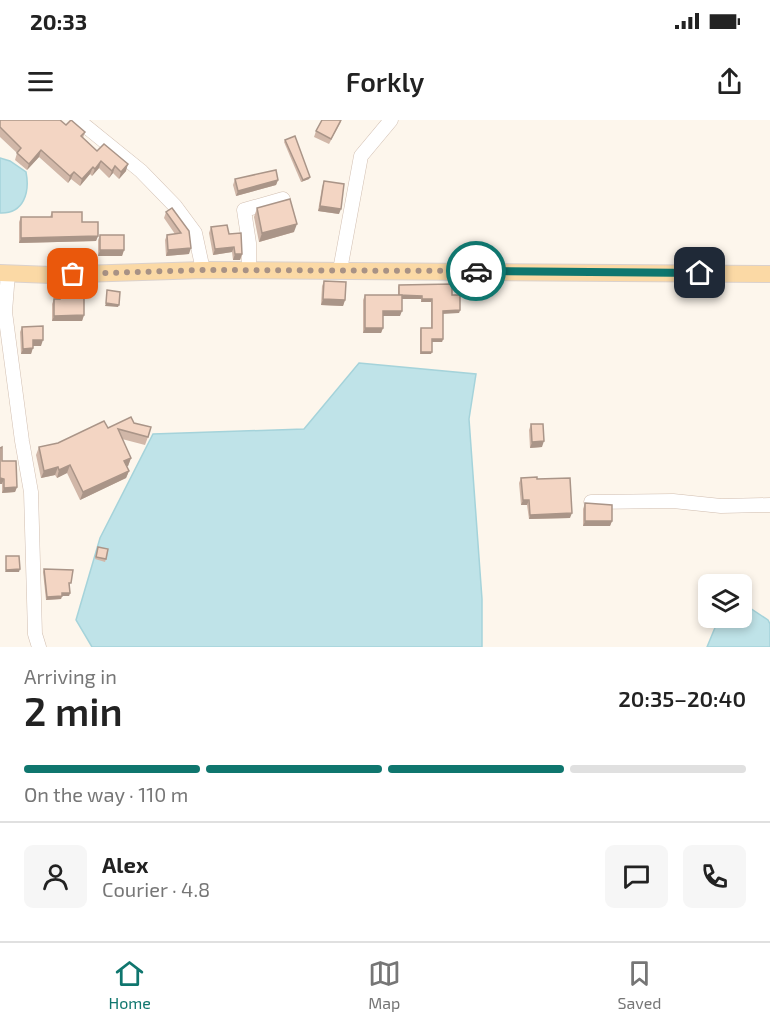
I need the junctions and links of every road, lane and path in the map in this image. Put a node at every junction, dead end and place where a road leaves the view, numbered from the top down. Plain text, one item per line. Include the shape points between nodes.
1 (78, 120) edge
2 (391, 120) edge
3 (283, 199) edge
4 (203, 270) junction
5 (249, 270) junction
6 (340, 270) junction
7 (4, 273) edge
8 (770, 274) edge
9 (591, 502) edge
10 (770, 505) edge
11 (39, 647) edge

1 - 4 street via 141,171 175,206 195,233
2 - 6 street via 361,156
3 - 5 street via 244,210
4 - 5 main road
4 - 7 main road
5 - 6 main road
6 - 8 main road
7 - 11 street via 5,312 31,492 35,634
9 - 10 street

